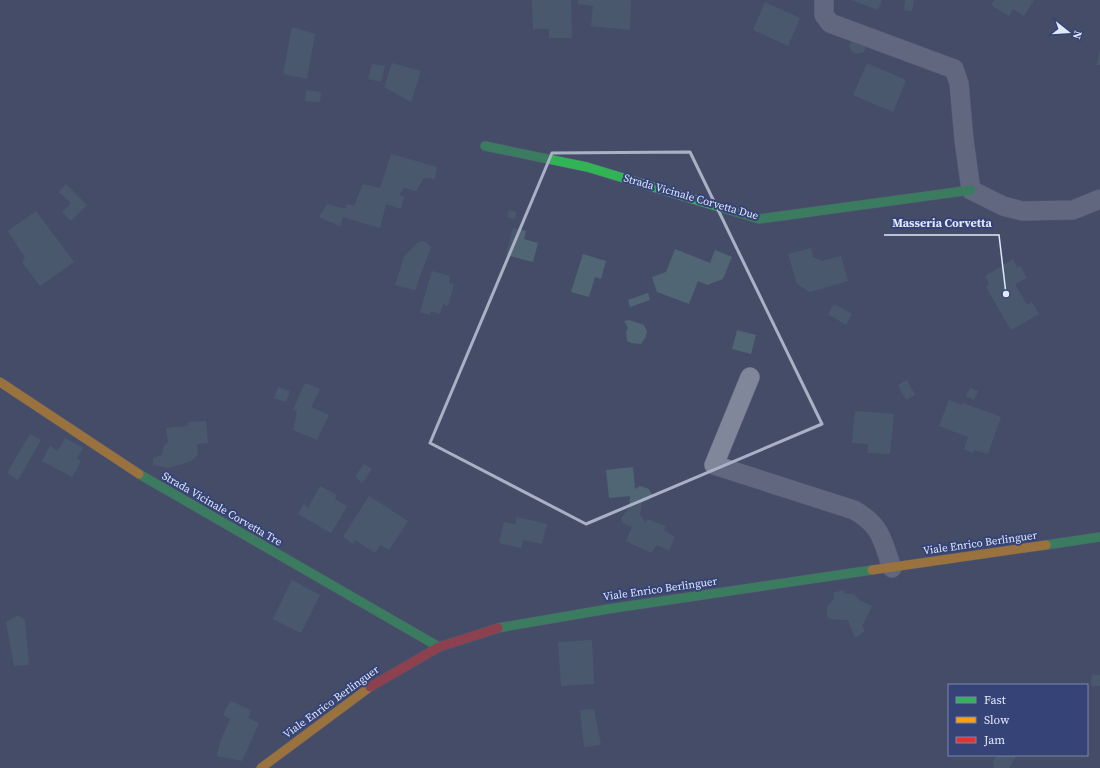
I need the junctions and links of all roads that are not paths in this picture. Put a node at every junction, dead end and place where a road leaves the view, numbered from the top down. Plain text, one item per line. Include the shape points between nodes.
1 (824, 0) edge
2 (485, 146) dead end
3 (971, 190) junction
4 (1100, 199) edge
5 (750, 377) dead end
6 (0, 382) edge
7 (1100, 537) edge
8 (892, 568) junction
9 (439, 647) junction
10 (261, 768) edge

1 - 3 street via 824,15 830,23 954,69 959,83
2 - 3 street, Strada Vicinale Corvetta Due via 587,166 759,219
3 - 4 street via 1003,206 1022,211 1073,210
5 - 8 street via 714,465 858,512 871,520 879,531
6 - 9 street, Strada Vicinale Corvetta Tre via 135,472
7 - 8 street, Viale Enrico Berlinguer
8 - 9 street, Viale Enrico Berlinguer via 543,619 503,627
9 - 10 street, Viale Enrico Berlinguer via 356,696

